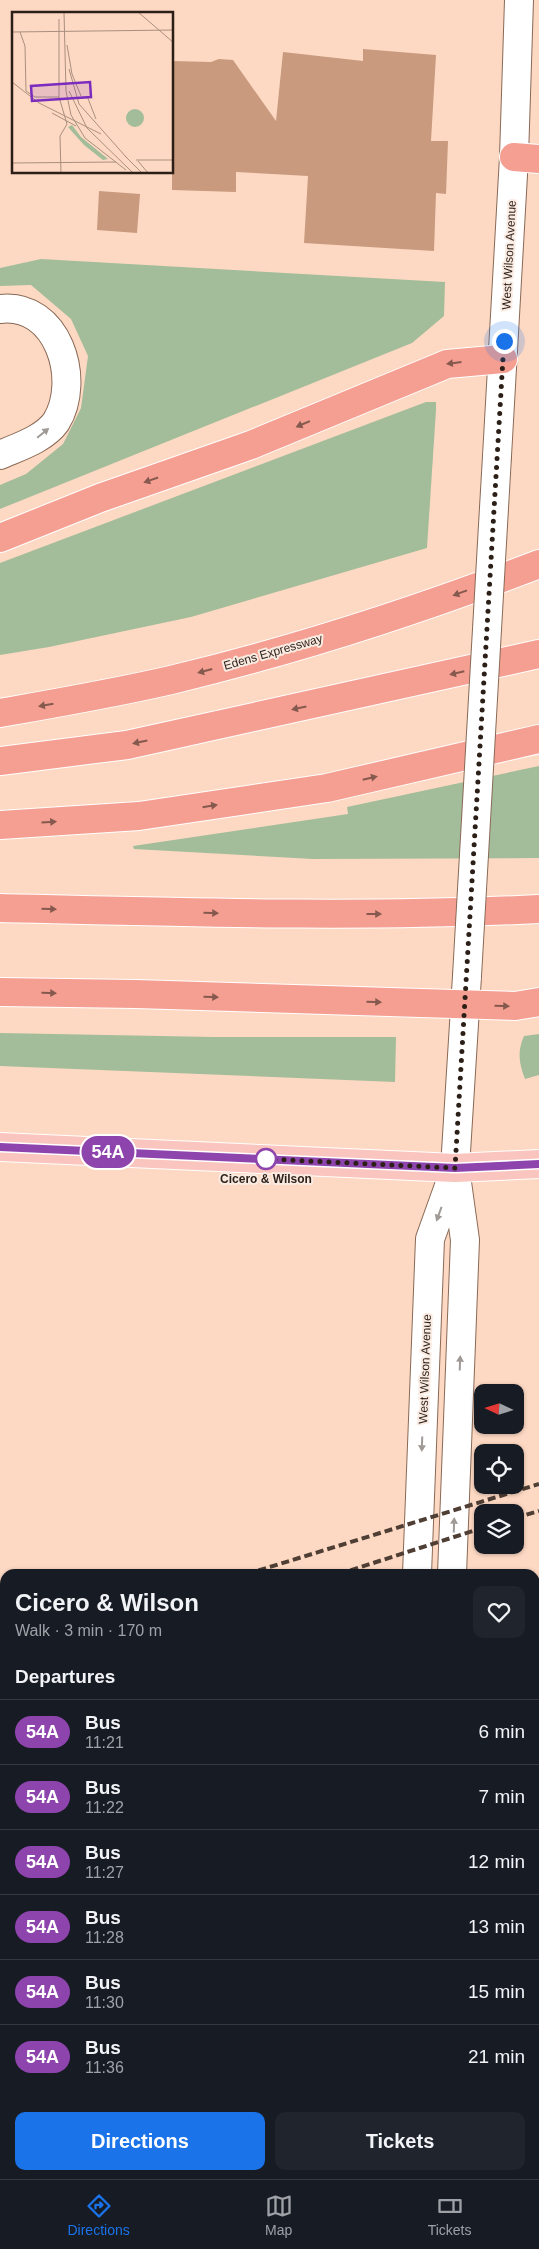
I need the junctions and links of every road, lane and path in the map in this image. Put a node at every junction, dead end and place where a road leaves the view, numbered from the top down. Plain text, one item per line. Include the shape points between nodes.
1 (518, 0) edge
2 (526, 158) edge
3 (0, 309) edge
4 (502, 359) junction
5 (0, 455) edge
6 (0, 538) edge
7 (539, 564) edge
8 (539, 654) edge
9 (0, 713) edge
10 (539, 739) edge
11 (0, 761) edge
12 (0, 825) edge
13 (0, 908) edge
14 (539, 909) edge
15 (0, 992) edge
16 (539, 1002) edge
17 (465, 1005) junction
18 (0, 1147) edge
19 (539, 1164) edge
20 (455, 1168) junction
21 (417, 1569) edge
22 (452, 1569) edge
23 (0, 2097) edge
24 (0, 2107) edge

1 - 2 street, West Wilson Avenue
2 - 4 street, West Wilson Avenue
5 -> 3 street via 37,438 55,423 66,401 67,375 63,349 48,328 28,313
4 -> 6 highway via 447,364 251,445 100,498
4 - 17 street, West Wilson Avenue, bridge
7 -> 9 highway, Edens Expressway via 389,618 278,651 171,680
8 -> 11 highway via 127,745
12 -> 10 highway via 139,816 328,788
13 -> 14 highway via 258,914
15 -> 17 highway
17 -> 16 highway via 515,1006
17 - 20 street, West Wilson Avenue
18 - 20 main road
19 - 20 main road
20 -> 21 street, West Wilson Avenue via 430,1239
22 -> 20 street, West Wilson Avenue via 465,1240
23 - 24 street

